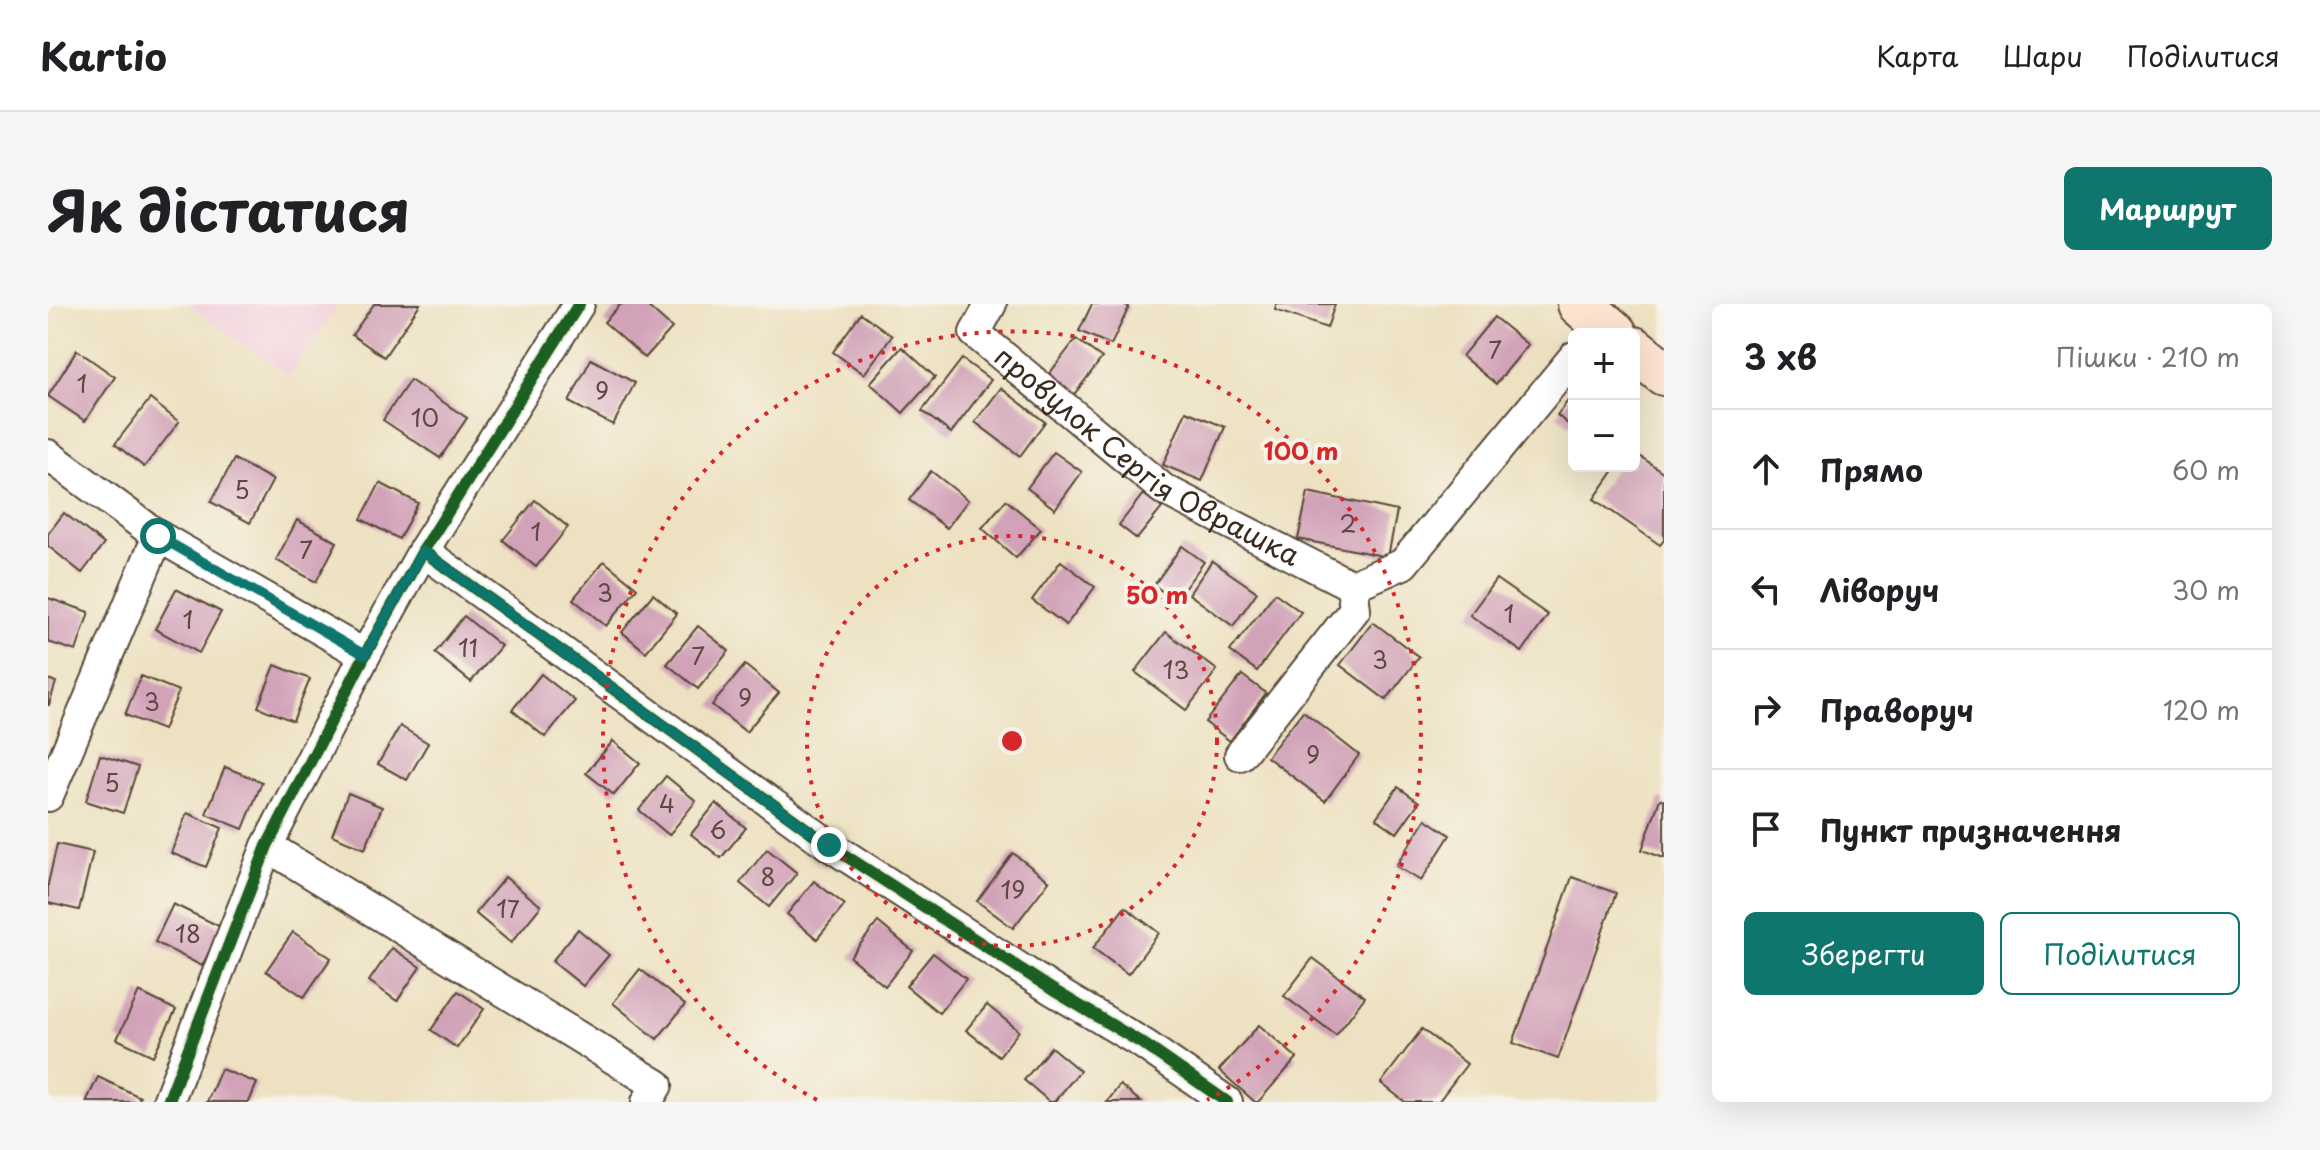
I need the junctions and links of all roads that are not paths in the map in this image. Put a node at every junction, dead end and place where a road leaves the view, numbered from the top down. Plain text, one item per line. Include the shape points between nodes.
1 (579, 304) edge
2 (991, 304) edge
3 (1640, 355) edge
4 (1568, 364) edge
5 (1664, 373) edge
6 (48, 455) edge
7 (158, 536) junction
8 (423, 551) junction
9 (1352, 586) junction
10 (365, 655) junction
11 (1240, 755) dead end
12 (48, 796) edge
13 (267, 846) junction
14 (168, 1102) edge
15 (647, 1102) edge
16 (1227, 1102) edge

1 - 8 street
2 - 9 street, провулок Сергія Оврашка via 975,333 1163,489
3 - 5 main road
4 - 9 street via 1403,564
6 - 7 street
7 - 10 street
7 - 12 street
8 - 10 street
8 - 16 street via 829,845
9 - 11 street via 1355,609
10 - 13 street
13 - 14 street
13 - 15 street via 657,1085

